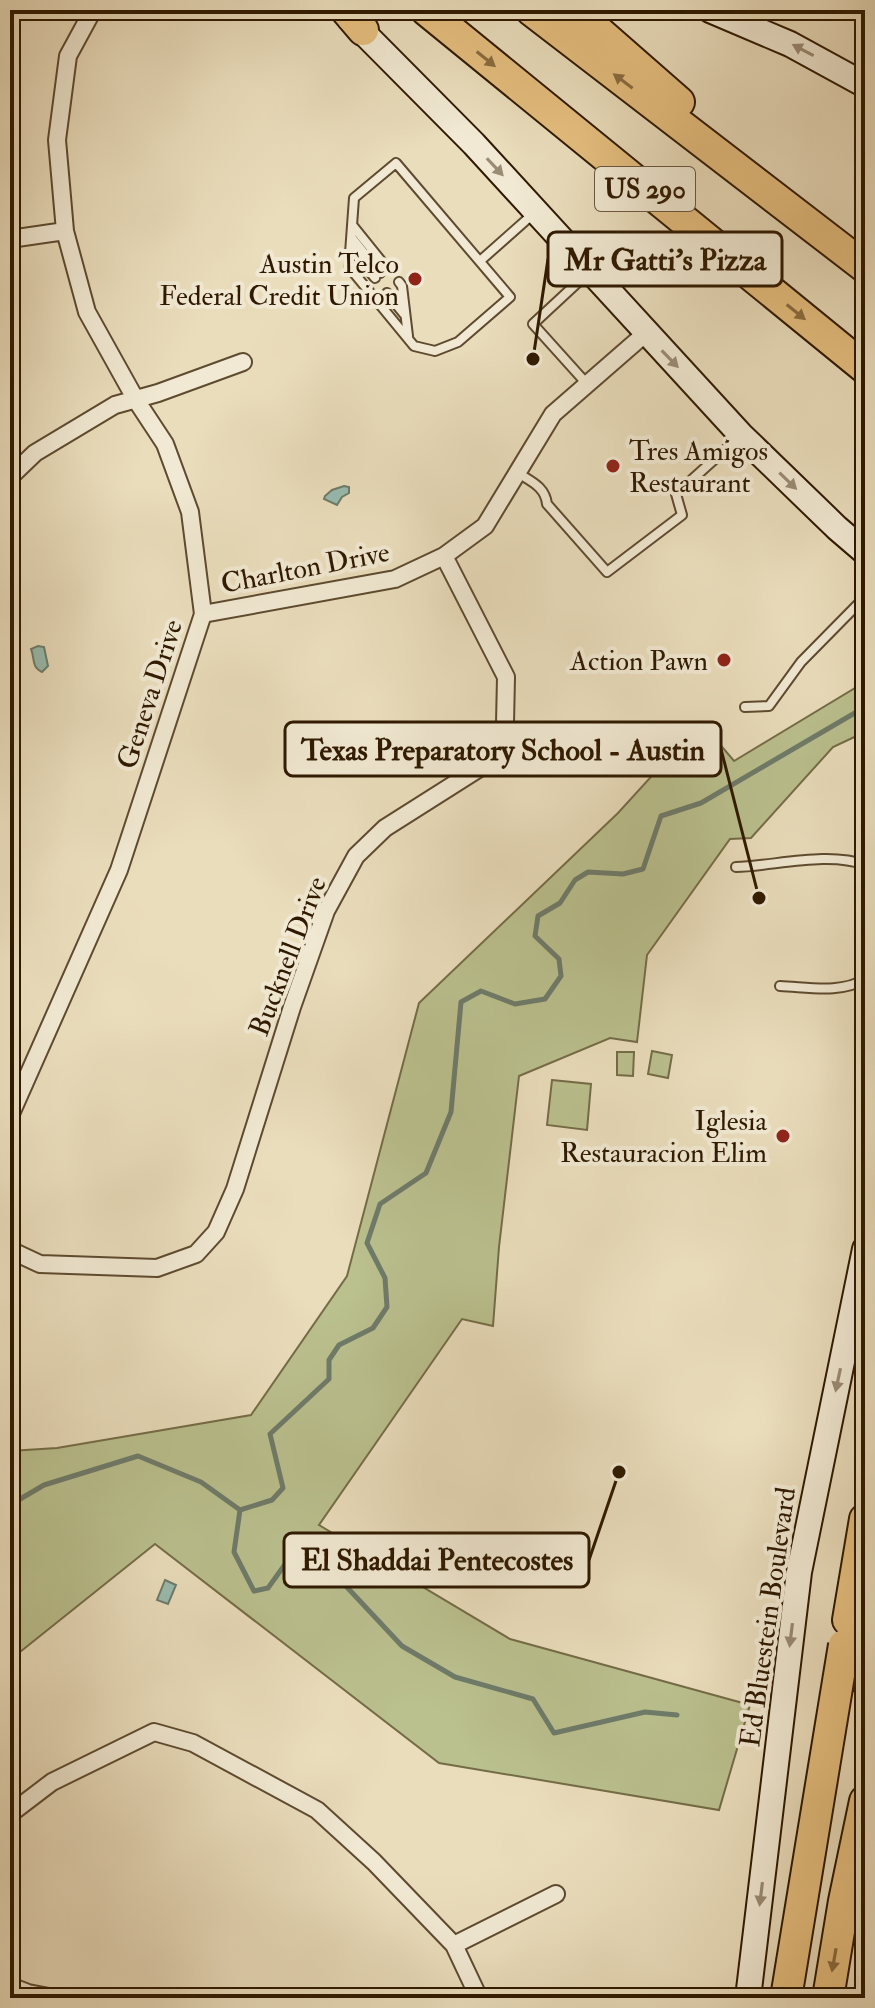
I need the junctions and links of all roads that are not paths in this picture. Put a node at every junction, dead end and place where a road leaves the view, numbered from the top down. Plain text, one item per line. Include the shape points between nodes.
1 (93, 10) edge
2 (339, 10) edge
3 (426, 10) edge
4 (531, 10) edge
5 (574, 10) edge
6 (710, 10) edge
7 (354, 20) edge
8 (860, 80) edge
9 (536, 212) junction
10 (796, 214) junction
11 (352, 225) junction
12 (65, 231) junction
13 (351, 238) junction
14 (10, 239) edge
15 (351, 249) junction
16 (480, 261) junction
17 (865, 267) edge
18 (589, 271) junction
19 (380, 273) junction
20 (405, 315) junction
21 (646, 333) junction
22 (408, 339) junction
23 (243, 362) dead end
24 (865, 368) edge
25 (587, 384) junction
26 (136, 400) junction
27 (741, 435) junction
28 (518, 473) junction
29 (10, 477) edge
30 (837, 528) junction
31 (865, 538) edge
32 (865, 552) edge
33 (444, 556) junction
34 (865, 573) edge
35 (865, 597) edge
36 (203, 614) junction
37 (745, 707) dead end
38 (865, 865) edge
39 (736, 867) dead end
40 (865, 979) edge
41 (780, 986) dead end
42 (10, 1116) edge
43 (865, 1249) edge
44 (10, 1250) edge
45 (865, 1519) edge
46 (865, 1597) edge
47 (865, 1801) edge
48 (10, 1814) edge
49 (556, 1894) dead end
50 (454, 1945) junction
51 (10, 1986) edge
52 (54, 1998) edge
53 (479, 1998) edge
54 (748, 1998) edge
55 (772, 1998) edge
56 (786, 1998) edge
57 (828, 1998) edge

1 - 12 street, Geneva Drive via 68,56 57,140
2 - 7 main road
3 -> 24 highway, US 290
10 -> 4 highway, US 290
5 - 10 highway via 742,158
8 -> 6 main road
7 -> 9 main road
9 - 16 lane
9 - 18 main road
10 - 17 highway, US 290
11 - 13 lane
11 - 16 lane via 354,198 396,163
11 - 19 lane
12 - 14 street
12 - 26 street, Geneva Drive via 87,312
13 - 15 lane
13 - 19 lane
15 - 19 lane
15 - 22 lane via 349,267
16 - 22 lane via 510,297 458,342 435,351
18 - 21 main road
18 - 25 lane via 533,324
20 - 20 lane via 393,287 402,286
20 - 22 lane
21 - 25 street, Charlton Drive
21 -> 27 main road
23 - 26 street
25 - 28 street, Charlton Drive via 553,414
26 - 29 street via 115,405 35,453
26 - 36 street, Geneva Drive via 165,444 190,512
27 - 28 lane via 676,494 682,515 607,572 547,504 539,486
27 -> 30 main road
28 - 33 street, Charlton Drive via 485,526
30 - 31 main road
30 - 32 main road
30 - 34 main road
33 - 36 street, Charlton Drive via 395,579
33 - 44 street, Bucknell Drive via 506,677 505,723 486,764 385,828 356,856 326,911 235,1189 216,1232 196,1254 157,1268 40,1264
35 - 37 lane via 801,662 769,706
36 - 42 street, Geneva Drive via 119,870
38 - 39 lane via 851,859
40 - 41 lane via 839,988
43 -> 54 main road, Ed Bluestein Boulevard via 799,1572
45 - 56 highway, bridge
46 - 55 highway
47 -> 57 highway
48 - 50 street via 52,1782 154,1732 193,1743 317,1810
49 - 50 street
50 - 53 street
51 - 52 street

